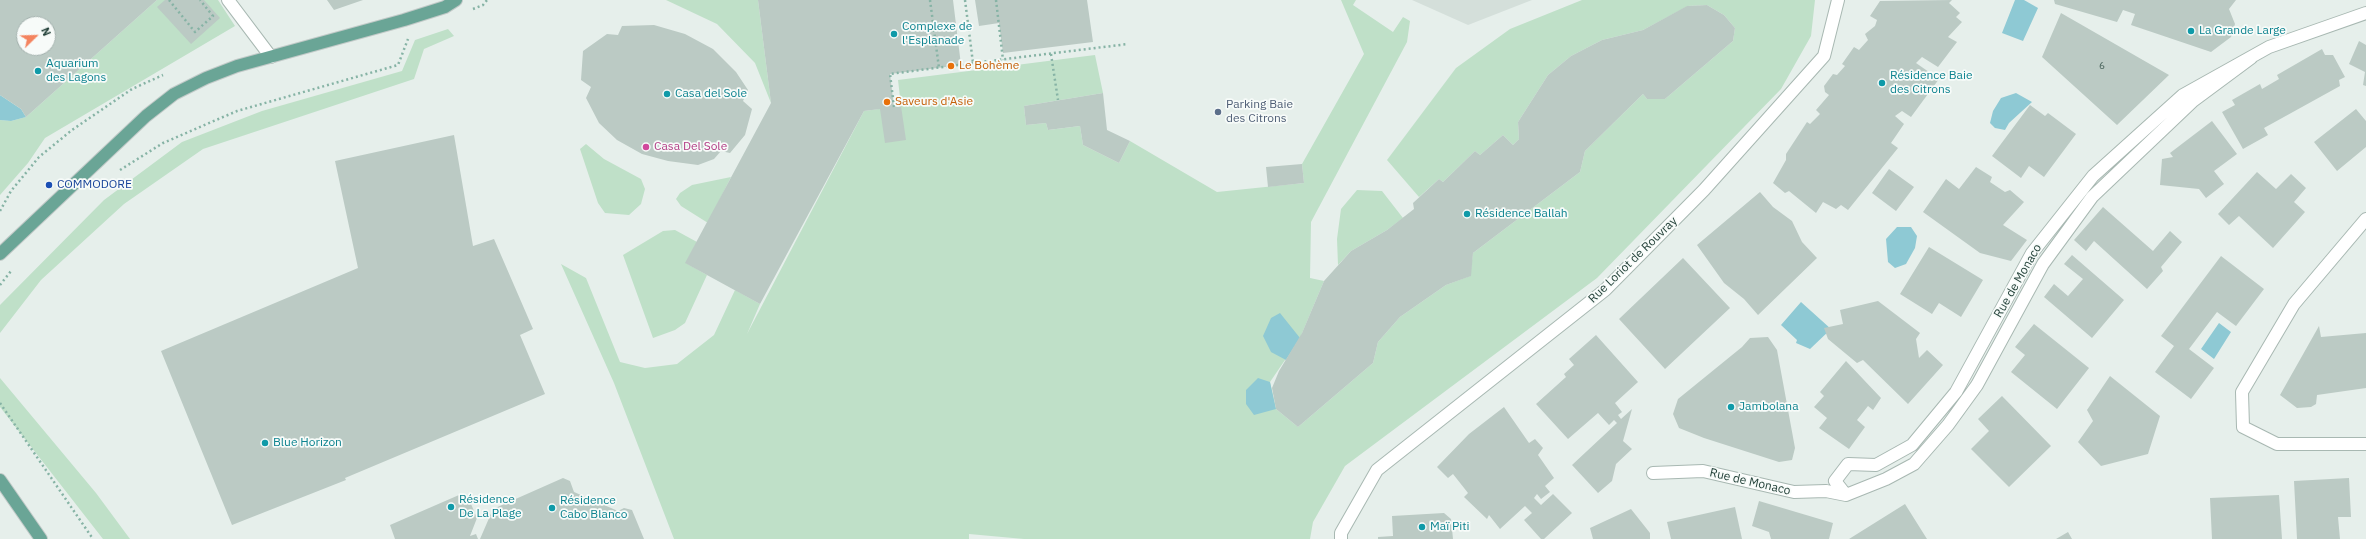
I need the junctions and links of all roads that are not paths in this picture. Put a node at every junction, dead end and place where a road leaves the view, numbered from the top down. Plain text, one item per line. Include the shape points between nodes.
1 (228, 0) edge
2 (456, 0) edge
3 (1838, 0) edge
4 (2366, 13) edge
5 (271, 57) junction
6 (2251, 58) junction
7 (2366, 219) edge
8 (0, 254) edge
9 (2366, 444) edge
10 (1653, 473) dead end
11 (0, 480) edge
12 (1846, 495) junction
13 (41, 539) edge
14 (1341, 539) edge

1 - 5 street
2 - 5 main road via 445,7 404,20
3 - 14 street, Rue Loriot de Rouvray via 1824,56 1704,190 1605,290 1377,470 1341,533
4 - 6 street, Rue de Monaco via 2269,47
5 - 8 main road via 219,72 174,94 146,116
6 - 12 street, Rue de Monaco via 2193,101 2092,197 2043,264 1977,386 1914,464 1886,479
6 - 12 street, Rue de Monaco via 2183,95 2093,176 2032,253 1956,392 1912,445 1876,464 1848,464 1835,481
7 - 9 street via 2294,304 2242,392 2244,427 2277,444
10 - 12 street, Rue de Monaco via 1703,471 1794,492 1826,491
11 - 13 main road

